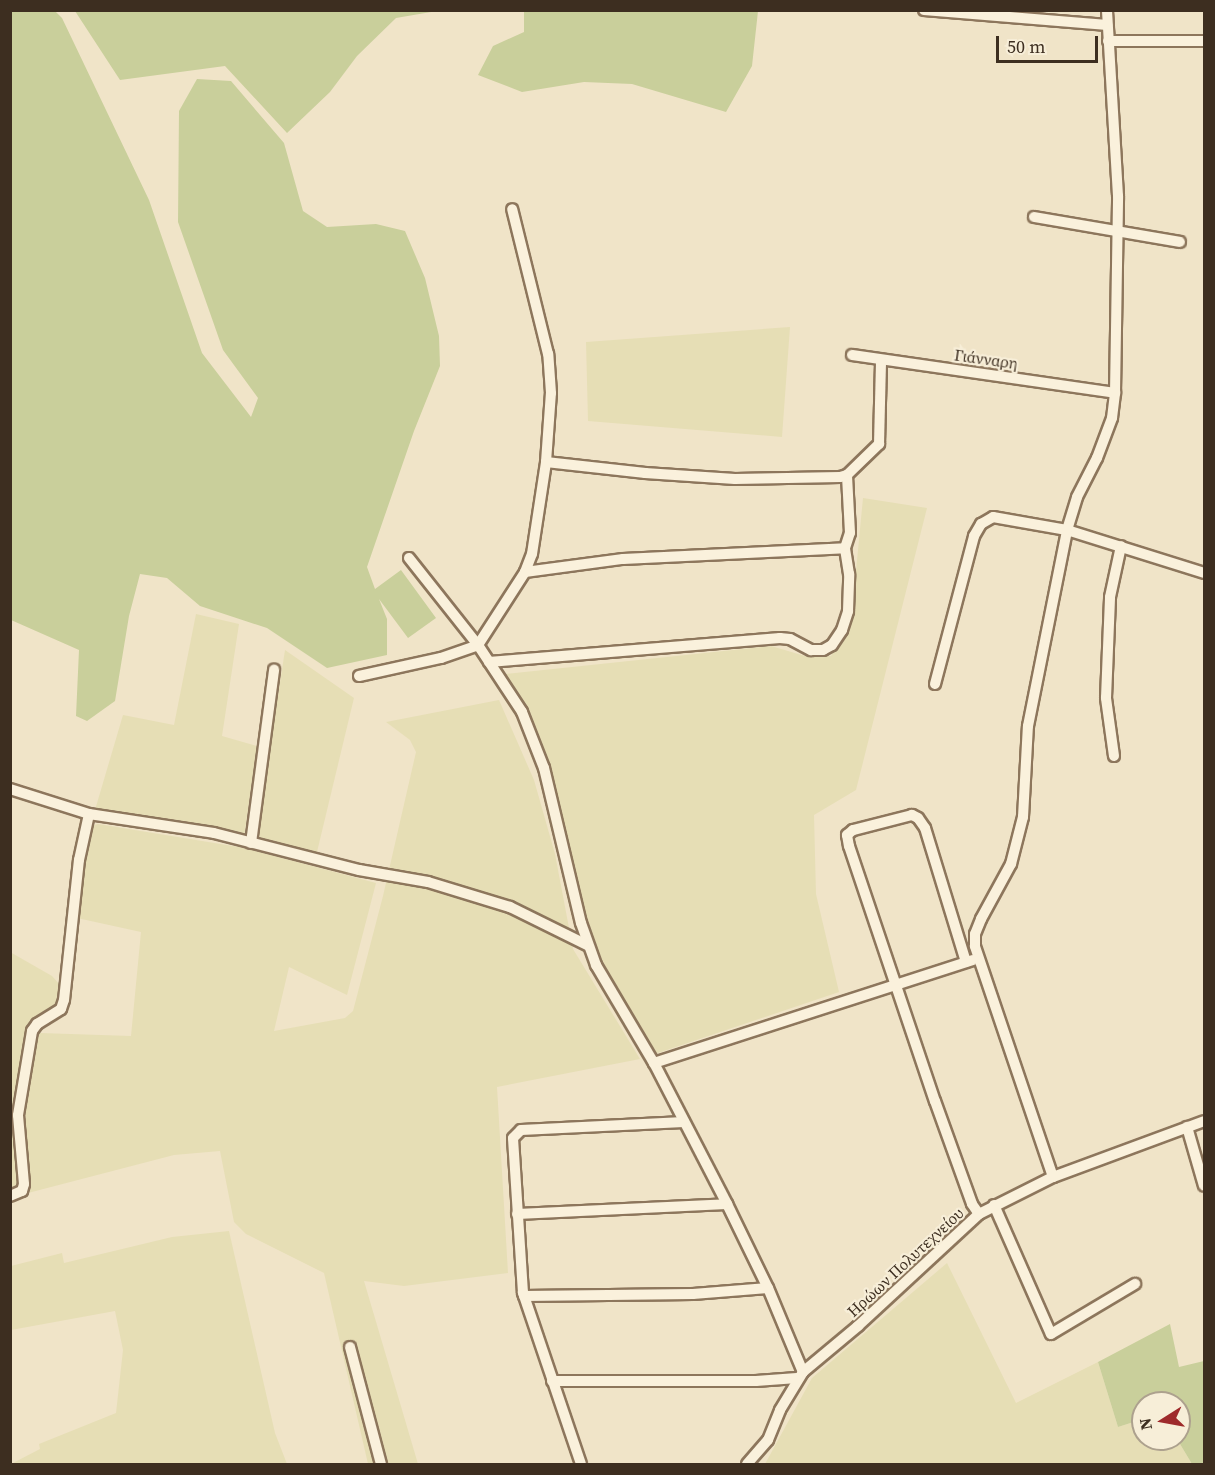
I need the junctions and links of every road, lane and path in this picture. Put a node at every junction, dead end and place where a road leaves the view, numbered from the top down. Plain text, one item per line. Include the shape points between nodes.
1 (924, 10) edge
2 (1107, 10) edge
3 (1107, 25) junction
4 (1108, 41) junction
5 (1204, 41) edge
6 (512, 208) dead end
7 (1034, 217) dead end
8 (1117, 230) junction
9 (1180, 242) dead end
10 (852, 355) dead end
11 (881, 360) junction
12 (1115, 393) junction
13 (546, 462) junction
14 (847, 475) junction
15 (1067, 530) junction
16 (1120, 546) junction
17 (845, 548) junction
18 (409, 558) dead end
19 (525, 572) junction
20 (1204, 573) edge
21 (478, 645) junction
22 (489, 662) junction
23 (274, 670) dead end
24 (359, 676) dead end
25 (935, 684) dead end
26 (1114, 756) dead end
27 (10, 789) edge
28 (89, 814) junction
29 (251, 843) junction
30 (587, 945) junction
31 (972, 960) junction
32 (896, 983) junction
33 (654, 1064) junction
34 (1204, 1121) edge
35 (684, 1122) junction
36 (1187, 1127) junction
37 (1053, 1177) junction
38 (1204, 1186) edge
39 (10, 1196) edge
40 (727, 1204) junction
41 (994, 1205) junction
42 (517, 1214) junction
43 (979, 1214) junction
44 (1135, 1284) dead end
45 (768, 1288) junction
46 (524, 1296) junction
47 (350, 1347) dead end
48 (800, 1375) junction
49 (552, 1381) junction
50 (381, 1464) edge
51 (581, 1464) edge
52 (747, 1464) edge

1 - 3 street
2 - 3 street
3 - 4 street
4 - 5 street
4 - 8 street
6 - 13 street via 548,354 551,393
7 - 8 street
8 - 9 street
8 - 12 street
10 - 11 street, Γιάνναρη
11 - 12 street, Γιάνναρη
11 - 14 street via 879,444
12 - 15 street via 1112,418 1077,497
13 - 14 street via 735,478
13 - 19 street via 532,554
14 - 17 street via 850,533
15 - 16 street
15 - 25 street via 993,518 981,524 974,536
15 - 31 street via 1028,726 1023,817 1011,864 975,934
16 - 20 street
16 - 26 street via 1110,597 1106,698
17 - 19 street via 623,559
17 - 22 street via 848,610 842,630 832,645 823,650 811,650 780,638
18 - 21 street
19 - 21 street
21 - 22 street
21 - 24 street via 441,658
22 - 30 street via 522,712 544,768
23 - 29 street
27 - 28 street
28 - 29 street via 214,832
28 - 39 street via 79,860 64,1000 61,1009 32,1031 18,1115 24,1184 17,1195
29 - 30 street via 359,870 428,882 510,907
30 - 33 street
31 - 32 street
31 - 32 street via 918,818 912,815 853,830 847,835 849,846
31 - 37 street
32 - 33 street
32 - 43 street via 972,1204
33 - 35 street
34 - 36 street, Ηρώων Πολυτεχνείου
35 - 40 street
35 - 42 street via 521,1130 513,1138
36 - 37 street, Ηρώων Πολυτεχνείου
36 - 38 street
37 - 41 street, Ηρώων Πολυτεχνείου
40 - 42 street
40 - 45 street
41 - 43 street, Ηρώων Πολυτεχνείου
41 - 44 street via 1051,1334
42 - 46 street
43 - 48 street, Ηρώων Πολυτεχνείου
45 - 46 street via 693,1294
45 - 48 street
46 - 49 street
47 - 50 street
48 - 49 street via 756,1381
48 - 52 street, Ηρώων Πολυτεχνείου via 768,1440
49 - 51 street

